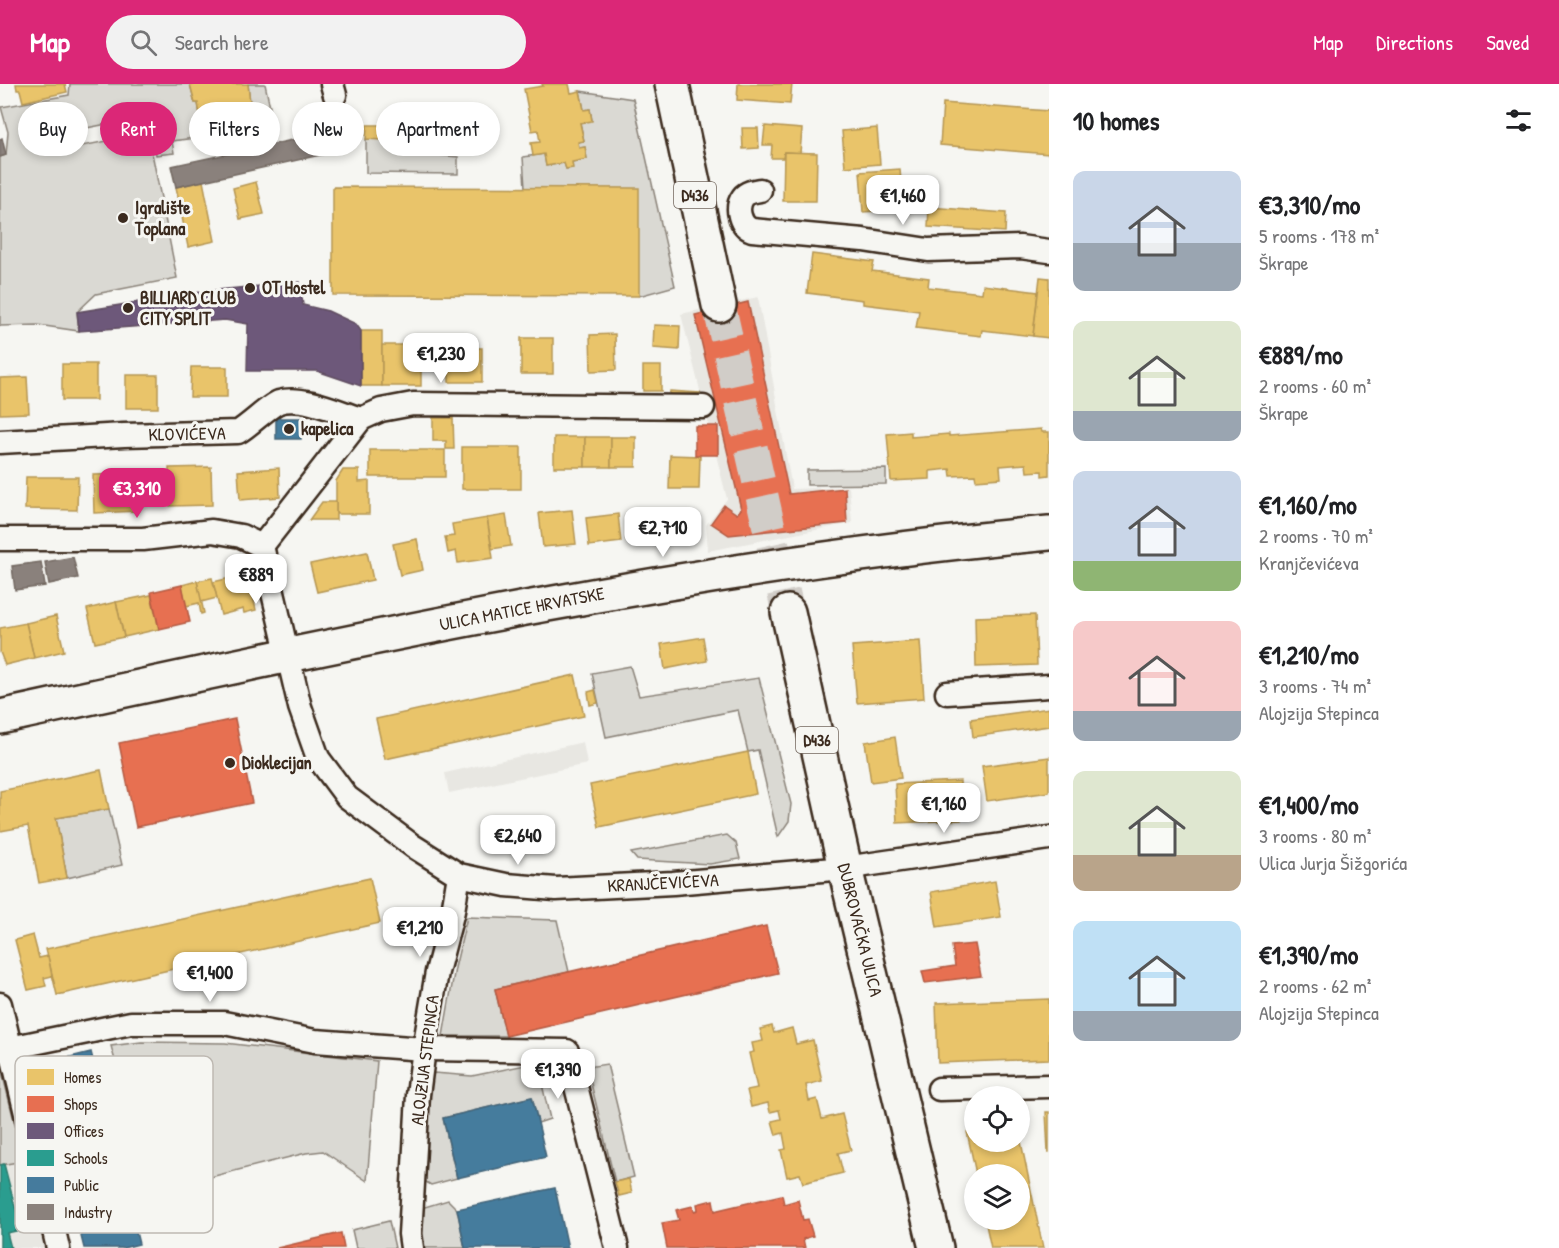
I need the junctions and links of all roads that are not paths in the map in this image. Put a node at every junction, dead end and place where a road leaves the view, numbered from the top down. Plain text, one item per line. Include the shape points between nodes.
1 (672, 84) edge
2 (760, 190) dead end
3 (1049, 251) edge
4 (719, 305) tunnel mouth
5 (703, 407) dead end
6 (361, 419) junction
7 (0, 442) edge
8 (1049, 533) edge
9 (0, 539) edge
10 (262, 546) junction
11 (788, 612) tunnel mouth
12 (288, 655) junction
13 (1049, 686) edge
14 (947, 693) dead end
15 (0, 717) edge
16 (1049, 838) edge
17 (845, 868) junction
18 (459, 875) junction
19 (0, 1004) edge
20 (5, 1049) edge
21 (424, 1049) junction
22 (1049, 1086) edge
23 (15, 1087) edge
24 (939, 1089) dead end
25 (54, 1233) edge
26 (58, 1248) edge
27 (412, 1248) edge
28 (617, 1248) edge
29 (936, 1248) edge

1 - 4 street, D436
2 - 3 street via 748,193 739,205 741,222 752,230 928,250 1020,247
5 - 6 street via 413,404 381,410
6 - 7 street, KLOVIĆEVA via 311,403 278,402 238,432
6 - 10 street
8 - 12 street, ULICA MATICE HRVATSKE via 735,571 541,604
9 - 10 street via 143,539 213,531 241,536
10 - 12 street, KRANJČEVIĆEVA
11 - 17 street, DUBROVAČKA ULICA / D436
12 - 15 street, ULICA MATICE HRVATSKE
12 - 18 street, KRANJČEVIĆEVA via 300,707 318,758 347,796
13 - 14 street
16 - 17 street, KRANJČEVIĆEVA
17 - 18 street, KRANJČEVIĆEVA via 556,889 506,885
17 - 29 street, DUBROVAČKA ULICA / D436
18 - 21 street, ALOJZIJA STEPINCA
19 - 20 street
20 - 21 street via 131,1023 224,1023 315,1041
20 - 23 street
21 - 27 street, ALOJZIJA STEPINCA via 418,1095
21 - 28 street via 567,1051
22 - 24 street
25 - 26 street

